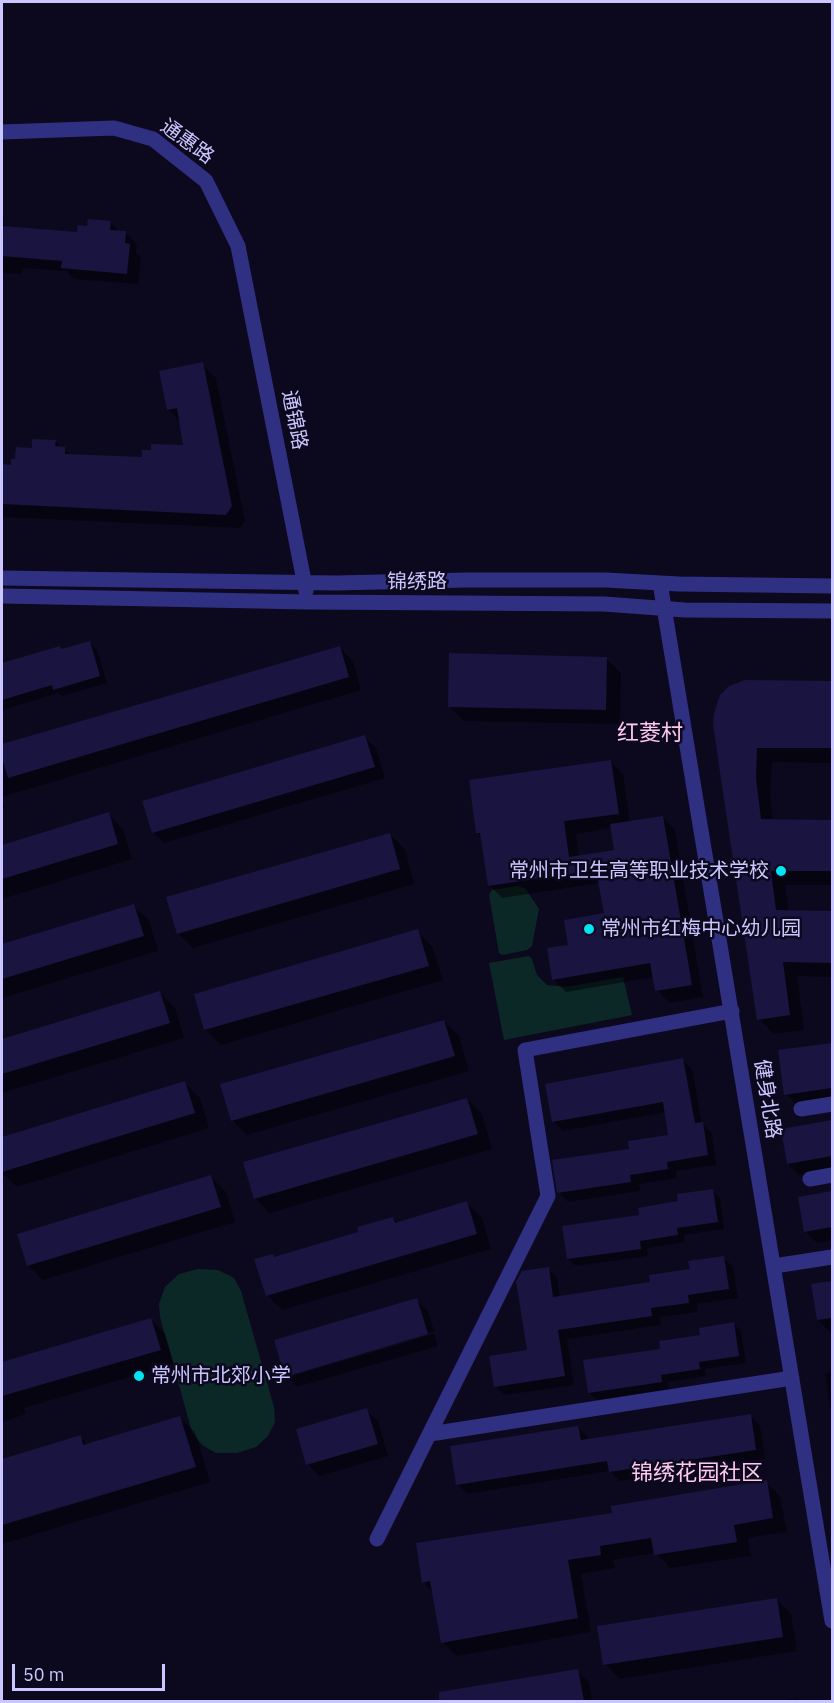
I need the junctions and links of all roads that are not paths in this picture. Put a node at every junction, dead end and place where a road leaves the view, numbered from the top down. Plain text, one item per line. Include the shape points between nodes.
1 (2, 132) edge
2 (238, 246) joint
3 (2, 578) edge
4 (304, 583) junction
5 (660, 583) junction
6 (832, 586) edge
7 (2, 596) edge
8 (308, 602) junction
9 (665, 608) junction
10 (832, 611) edge
11 (732, 1011) junction
12 (832, 1104) edge
13 (801, 1109) dead end
14 (832, 1175) edge
15 (810, 1179) dead end
16 (832, 1257) edge
17 (774, 1266) junction
18 (792, 1378) junction
19 (430, 1434) junction
20 (377, 1539) dead end
21 (832, 1622) edge

1 - 2 street, 通惠路 via 114,128 153,139 206,181
2 - 4 street, 通锦路
3 - 4 street, 锦绣路
4 - 5 street, 锦绣路
4 - 8 street, 通锦路
5 - 6 street, 锦绣路
5 - 9 street, 健身北路
7 - 8 street, 锦绣路
8 - 9 street, 锦绣路
9 - 10 street, 锦绣路
9 - 11 street, 健身北路
11 - 17 street, 健身北路
11 - 19 street via 525,1050 548,1196
12 - 13 street
14 - 15 street
16 - 17 street
17 - 18 street, 健身北路
18 - 19 street
18 - 21 street, 健身北路
19 - 20 street

